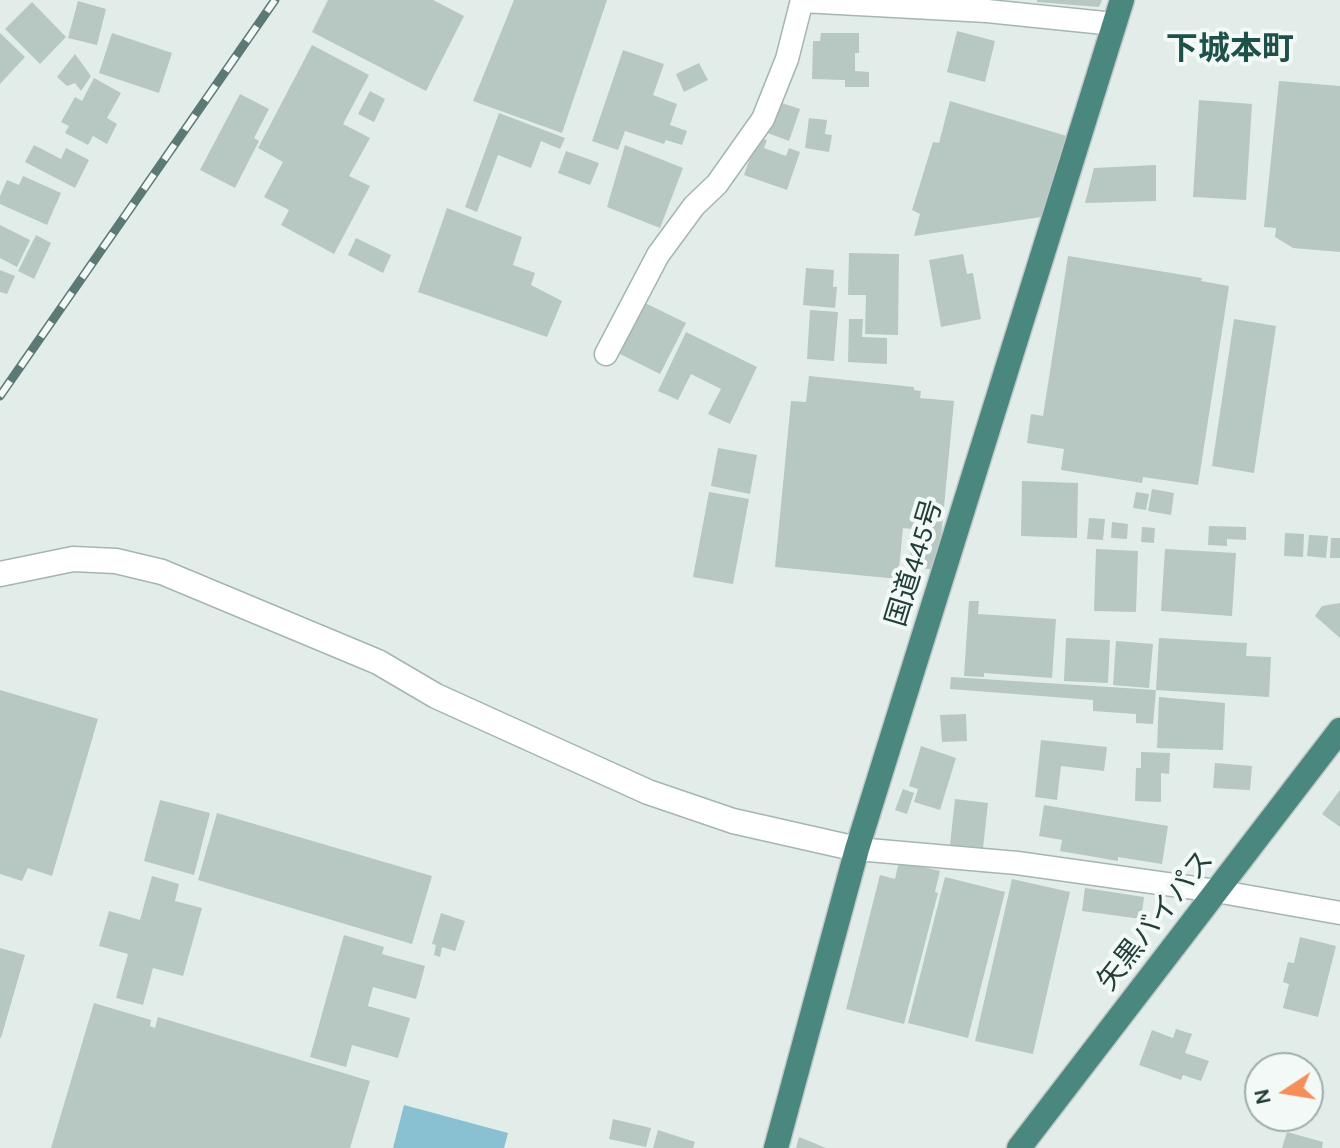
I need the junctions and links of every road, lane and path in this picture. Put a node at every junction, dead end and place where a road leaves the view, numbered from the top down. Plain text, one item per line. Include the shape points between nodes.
1 (802, 0) edge
2 (1122, 0) edge
3 (1114, 24) junction
4 (606, 354) dead end
5 (0, 574) edge
6 (1340, 730) edge
7 (857, 849) junction
8 (1216, 891) junction
9 (1340, 913) edge
10 (776, 1148) edge
11 (1019, 1148) edge

1 - 3 street
1 - 4 street via 787,59 763,119 658,255
2 - 3 highway, 国道445号
3 - 7 highway, 国道445号
5 - 7 street via 73,559 116,561 162,572 378,662 436,696 648,792 733,821
6 - 8 highway, 矢黒バイパス
7 - 8 street via 1017,863
7 - 10 highway, 国道445号
8 - 9 street
8 - 11 highway, 矢黒バイパス

